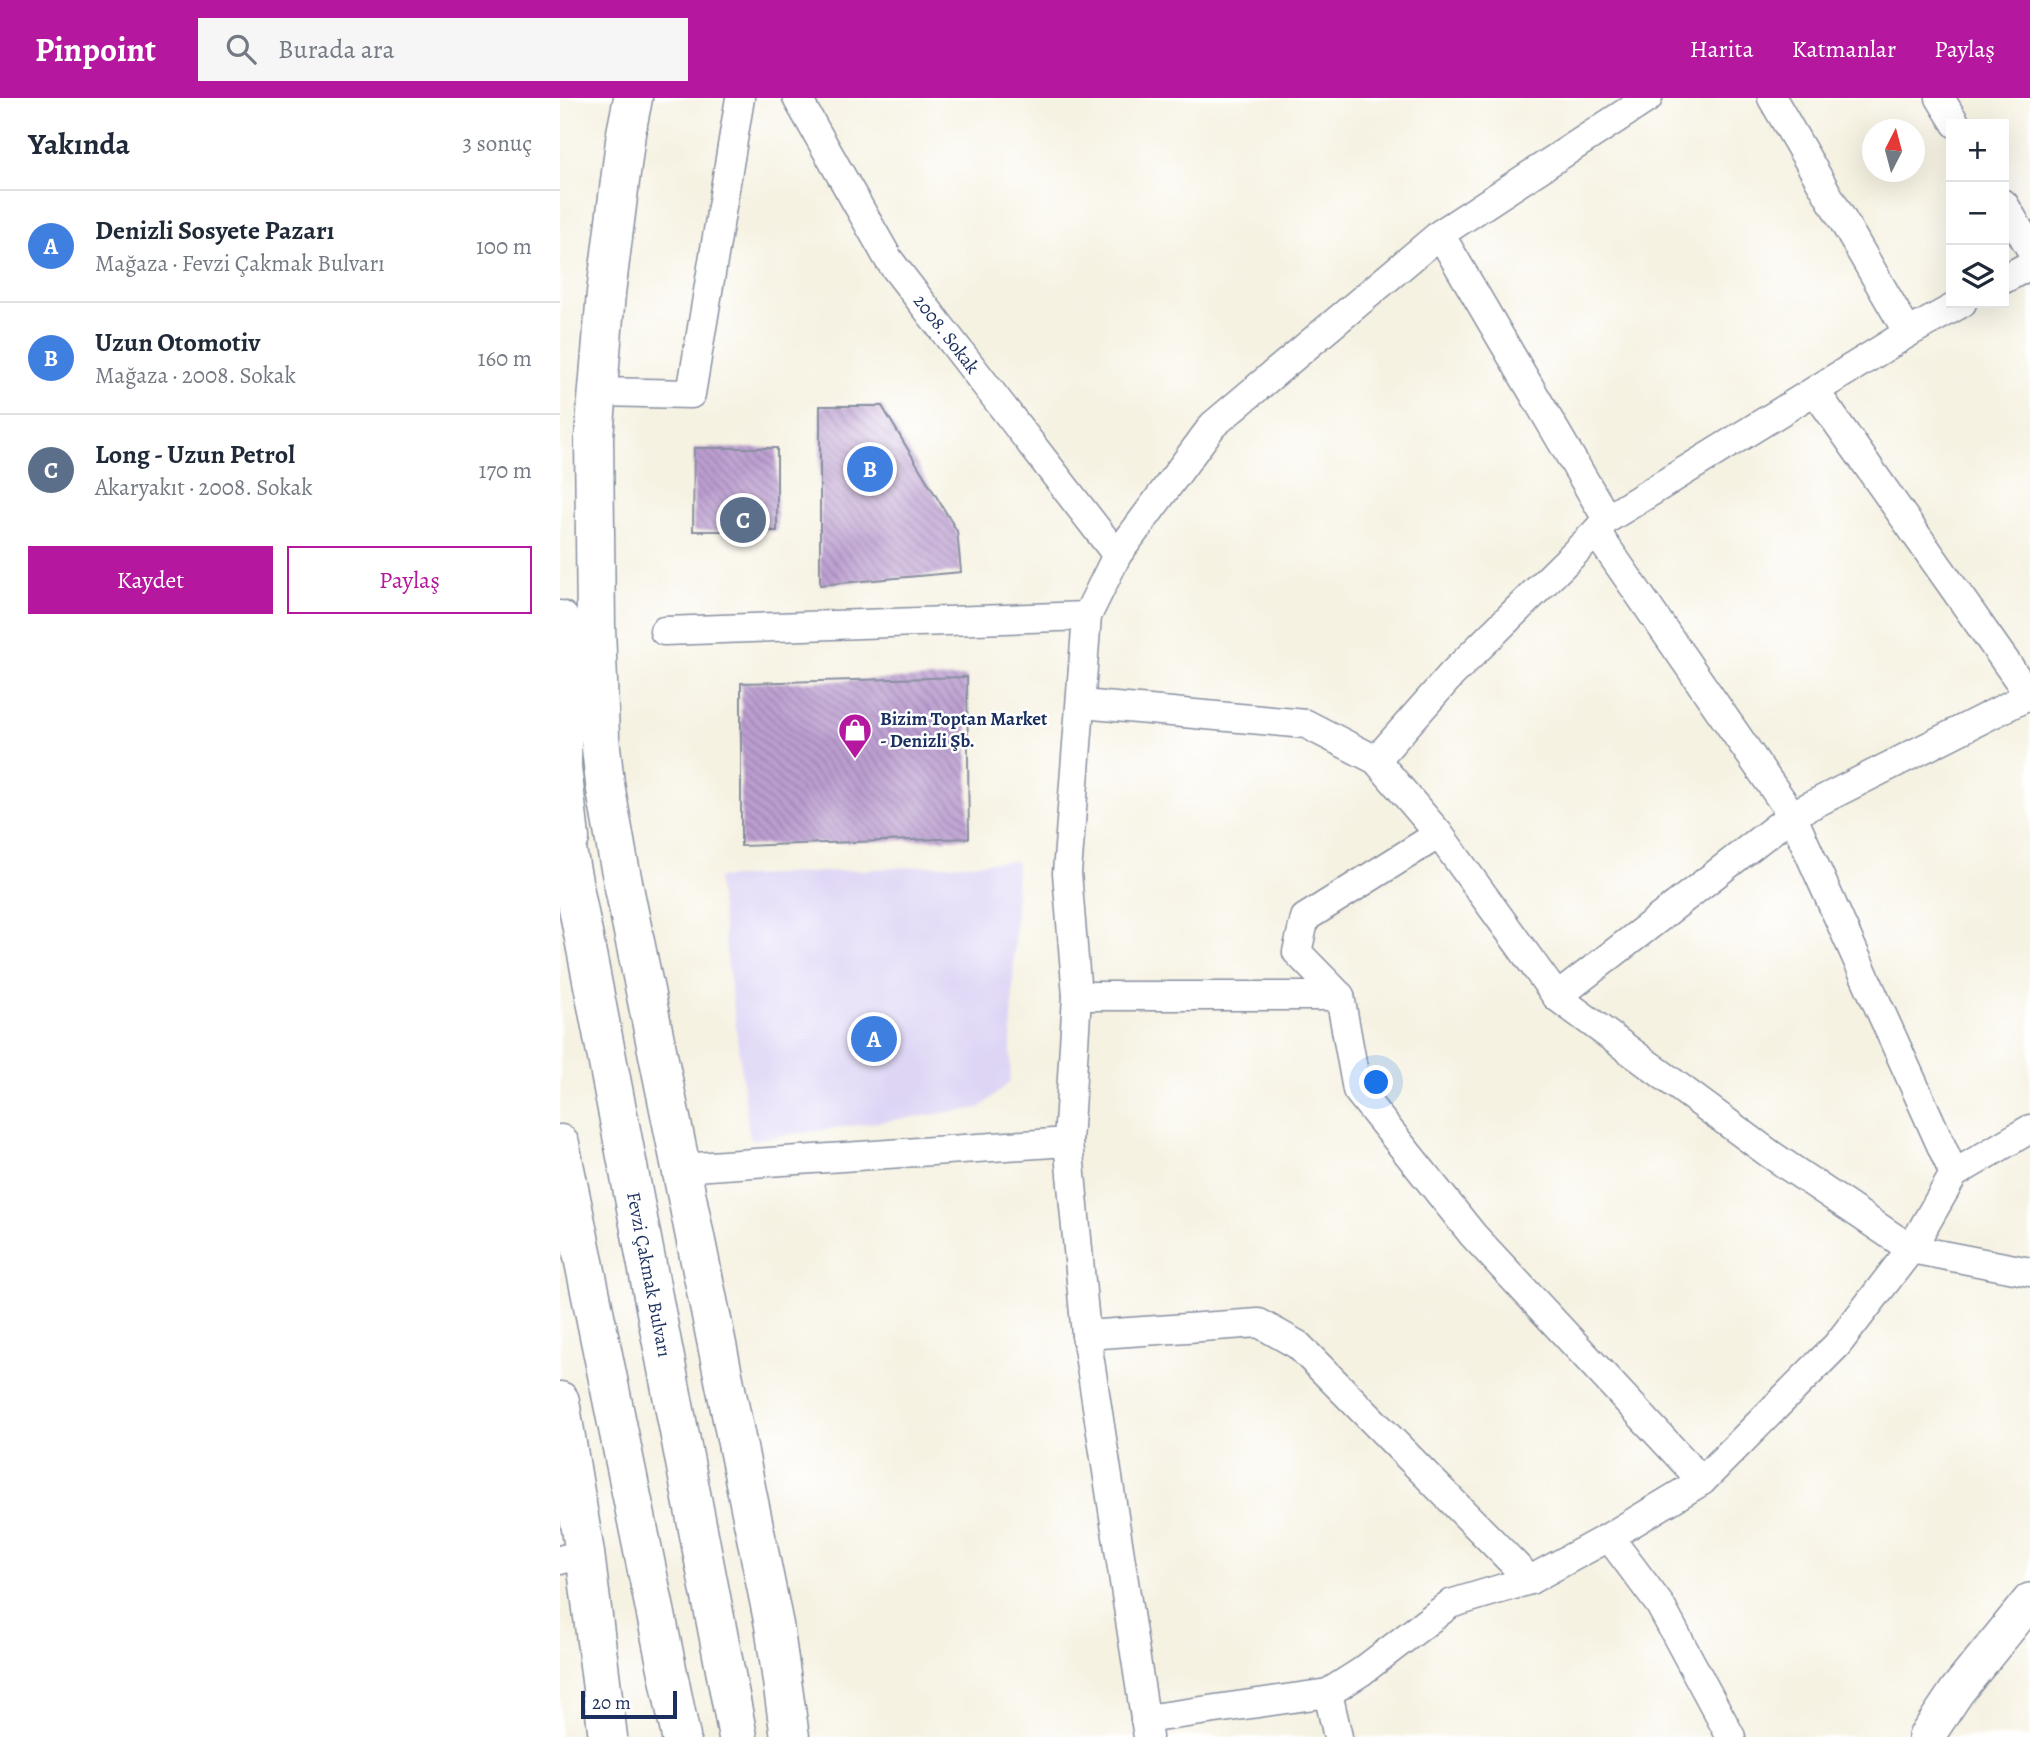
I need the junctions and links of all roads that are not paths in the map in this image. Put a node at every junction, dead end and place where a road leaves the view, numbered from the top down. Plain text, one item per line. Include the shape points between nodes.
1 (633, 98) edge
2 (740, 98) edge
3 (797, 98) edge
4 (1648, 98) edge
5 (1772, 98) edge
6 (1940, 98) edge
7 (1953, 119) edge
8 (2009, 212) edge
9 (1440, 234) junction
10 (2030, 248) edge
11 (2030, 265) edge
12 (2009, 276) edge
13 (1953, 308) edge
14 (1908, 333) junction
15 (1815, 391) junction
16 (597, 392) junction
17 (1602, 525) junction
18 (1117, 555) junction
19 (1087, 616) junction
20 (560, 618) edge
21 (664, 631) dead end
22 (2030, 695) edge
23 (1082, 704) junction
24 (1376, 760) junction
25 (605, 784) junction
26 (560, 814) edge
27 (1792, 815) junction
28 (1439, 834) junction
29 (578, 906) junction
30 (1077, 996) junction
31 (1340, 996) junction
32 (1557, 997) junction
33 (2030, 1129) edge
34 (1068, 1142) junction
35 (560, 1143) edge
36 (680, 1168) junction
37 (1954, 1174) junction
38 (1911, 1249) junction
39 (2030, 1272) edge
40 (1086, 1335) junction
41 (560, 1401) edge
42 (1702, 1481) junction
43 (1609, 1536) junction
44 (572, 1556) edge
45 (1530, 1580) junction
46 (2030, 1601) edge
47 (1328, 1693) junction
48 (1147, 1728) edge
49 (1930, 1733) edge
50 (608, 1737) edge
51 (681, 1737) edge
52 (738, 1737) edge
53 (790, 1737) edge
54 (1338, 1737) edge
55 (1731, 1737) edge

1 - 16 main road
2 - 16 street via 691,394
3 - 18 street, 2008. Sokak via 889,260
4 - 9 street
5 - 14 street
6 - 7 street
8 - 10 street
9 - 17 street
9 - 18 street via 1213,425
11 - 12 street
13 - 14 street
14 - 15 street
15 - 17 street
15 - 22 street
16 - 25 main road via 596,627
17 - 24 street via 1452,674
17 - 27 street
18 - 19 street
19 - 21 street
19 - 23 street
20 - 25 main road
20 - 29 main road via 562,767
22 - 27 street
23 - 24 street via 1306,724
23 - 30 street via 1067,873
24 - 28 street
25 - 36 main road
26 - 29 main road, Fevzi Çakmak Bulvarı
27 - 32 street
27 - 37 street
28 - 31 street via 1305,918 1297,952
28 - 32 street
29 - 52 main road, Fevzi Çakmak Bulvarı
30 - 31 street
30 - 34 street
31 - 42 street via 1357,1090 1473,1235
32 - 38 street via 1770,1154
33 - 37 street
34 - 36 street
34 - 40 street
35 - 51 main road
36 - 53 main road via 774,1625
37 - 38 street
38 - 39 street
38 - 42 street via 1838,1345
40 - 45 street via 1259,1323 1298,1345
40 - 48 street
41 - 44 main road
42 - 43 street
43 - 45 street
43 - 55 street via 1660,1605
44 - 50 main road
45 - 47 street via 1450,1604
46 - 49 street via 1957,1690
47 - 48 street
47 - 54 street

